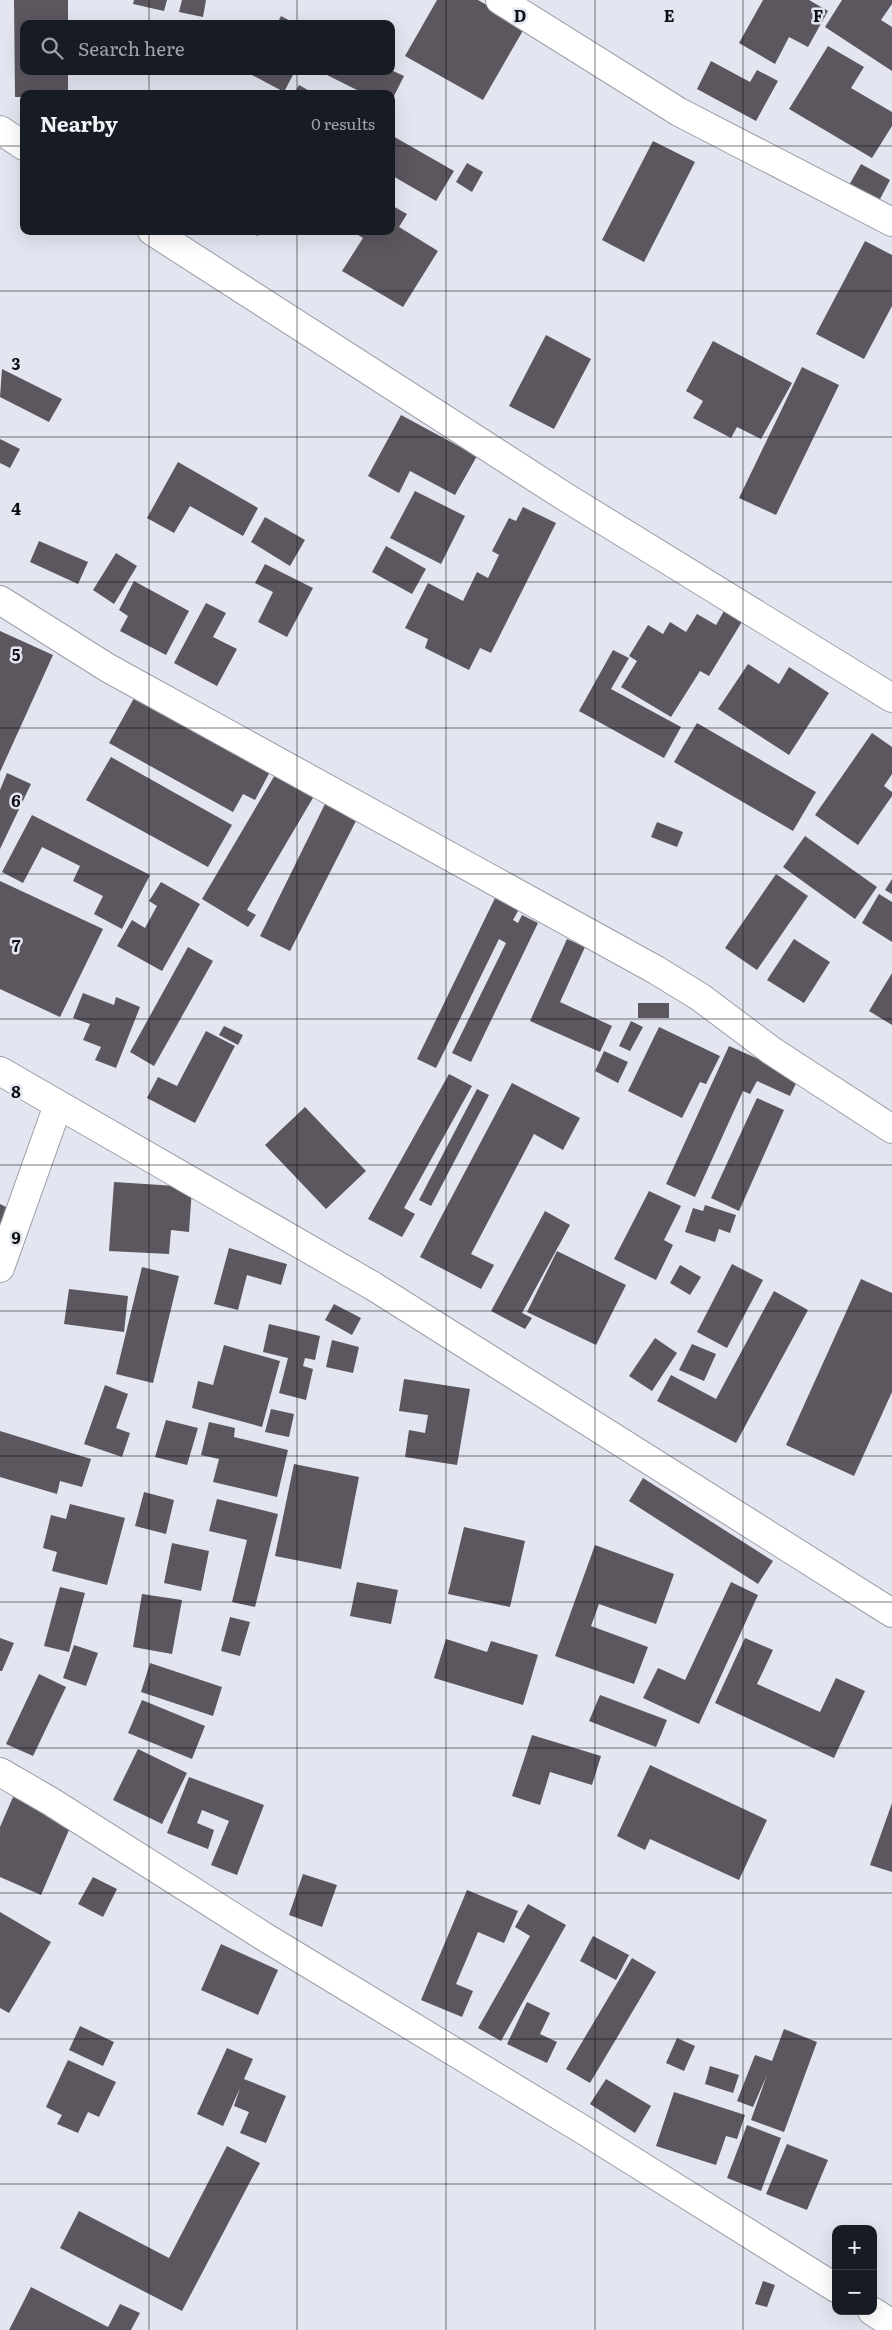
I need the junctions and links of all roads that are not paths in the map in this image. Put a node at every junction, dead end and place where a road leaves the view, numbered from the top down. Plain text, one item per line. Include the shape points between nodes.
1 (500, 0) edge
2 (0, 130) edge
3 (20, 143) edge
4 (892, 222) edge
5 (158, 235) edge
6 (0, 600) edge
7 (892, 698) edge
8 (0, 1071) edge
9 (58, 1105) junction
10 (892, 1128) edge
11 (0, 1268) edge
12 (892, 1614) edge
13 (0, 1772) edge
14 (832, 2285) edge
15 (877, 2314) edge
16 (892, 2324) edge

1 - 4 street via 679,112
2 - 3 street
5 - 7 street via 567,498
6 - 10 street via 108,668 663,975 700,997 772,1051
8 - 9 street
9 - 11 street
9 - 12 street via 373,1286
13 - 14 street
15 - 16 street

